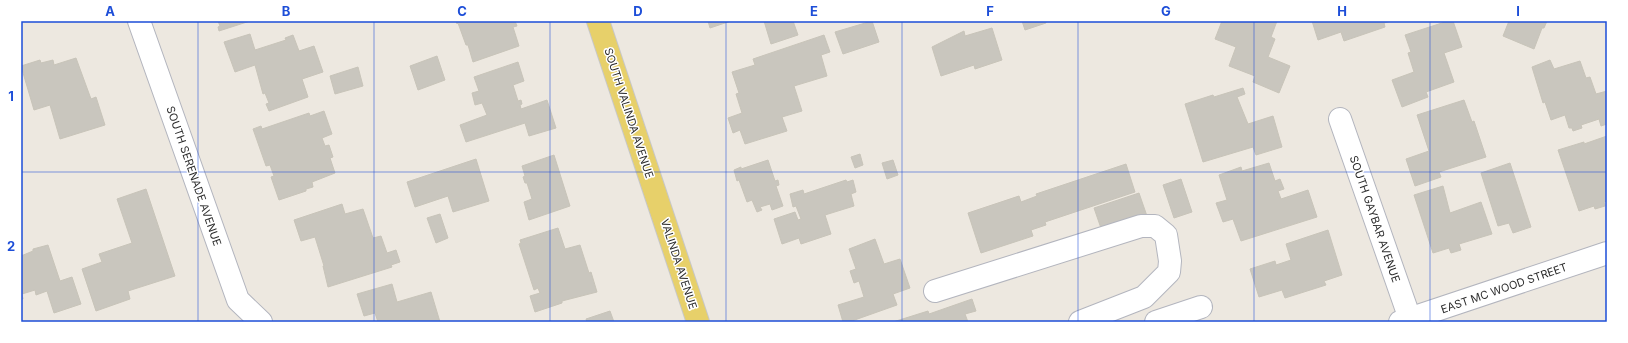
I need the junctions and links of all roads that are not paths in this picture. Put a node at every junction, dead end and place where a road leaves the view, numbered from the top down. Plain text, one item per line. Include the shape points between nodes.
1 (139, 21) edge
2 (598, 21) edge
3 (1340, 118) dead end
4 (660, 206) joint
5 (1607, 253) edge
6 (935, 291) dead end
7 (1201, 307) dead end
8 (1405, 321) edge
9 (261, 322) edge
10 (698, 322) edge
11 (1080, 322) edge
12 (1156, 322) edge

1 - 9 street, SOUTH SERENADE AVENUE via 238,300
2 - 4 main road, SOUTH VALINDA AVENUE
3 - 8 street, SOUTH GAYBAR AVENUE
4 - 10 main road, VALINDA AVENUE
5 - 8 street, EAST MC WOOD STREET
6 - 11 street via 1141,226 1155,226 1166,235 1169,272 1144,297
7 - 12 street

